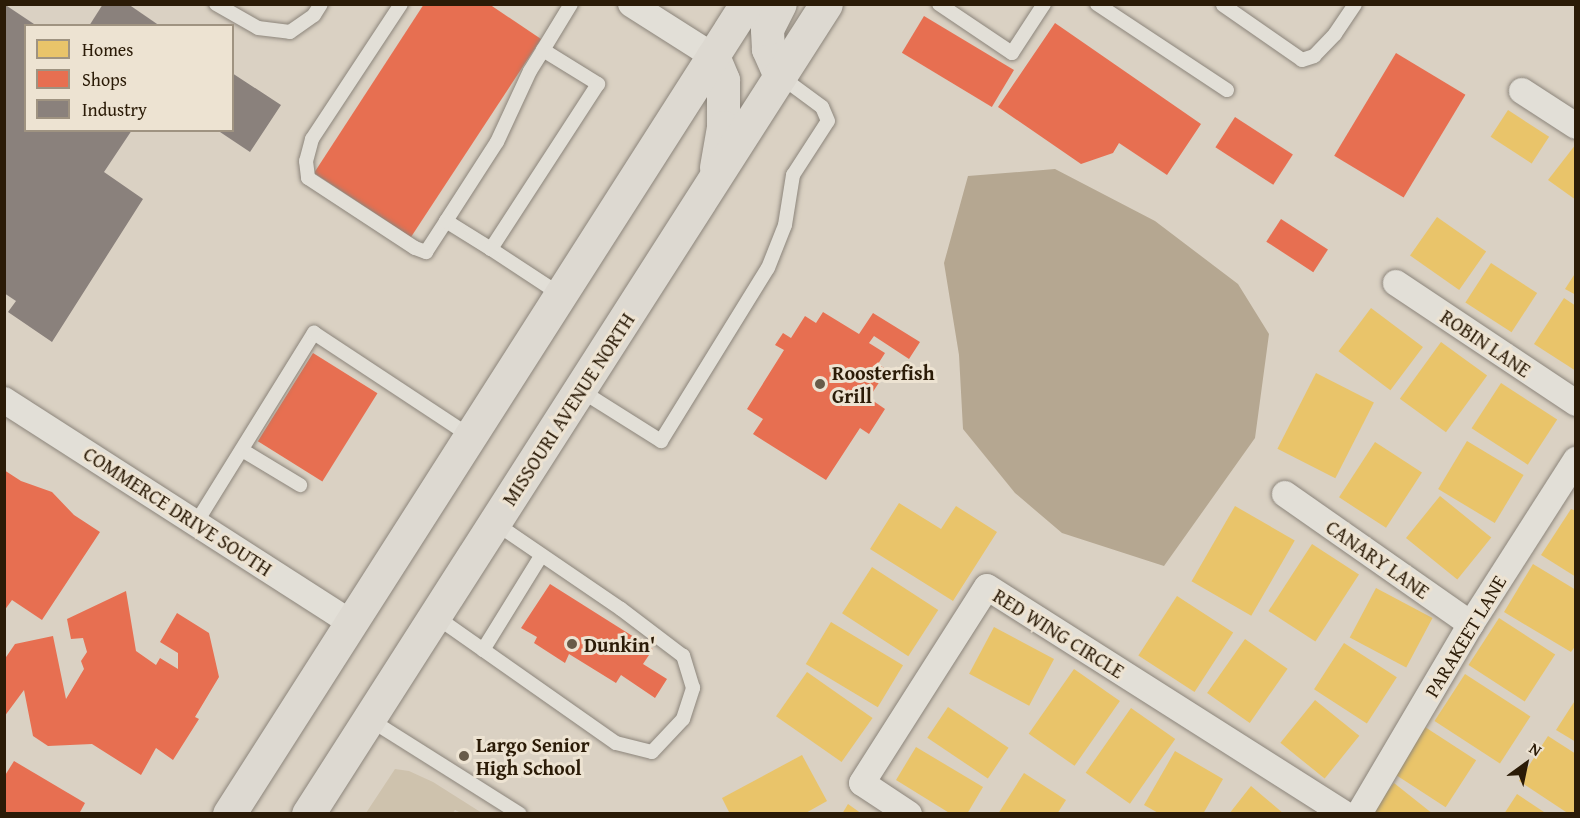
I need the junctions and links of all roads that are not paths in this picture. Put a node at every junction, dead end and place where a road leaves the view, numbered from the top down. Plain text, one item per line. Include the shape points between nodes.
1 (216, 4) edge
2 (321, 4) edge
3 (401, 4) edge
4 (571, 4) edge
5 (631, 4) edge
6 (746, 4) edge
7 (780, 4) edge
8 (826, 4) edge
9 (939, 4) edge
10 (1044, 4) edge
11 (1097, 4) edge
12 (1355, 4) edge
13 (1223, 5) edge
14 (543, 50) junction
15 (712, 56) junction
16 (780, 76) junction
17 (1227, 90) dead end
18 (1522, 91) dead end
19 (1575, 126) edge
20 (713, 180) junction
21 (446, 221) junction
22 (491, 249) junction
23 (1396, 283) dead end
24 (561, 295) junction
25 (580, 390) junction
26 (4, 400) edge
27 (1575, 403) edge
28 (470, 436) junction
29 (242, 450) junction
30 (1575, 460) edge
31 (300, 485) dead end
32 (1285, 494) dead end
33 (196, 523) junction
34 (495, 523) junction
35 (541, 555) junction
36 (435, 616) junction
37 (351, 623) junction
38 (1471, 624) junction
39 (483, 650) junction
40 (369, 719) junction
41 (512, 812) edge
42 (229, 813) edge
43 (308, 813) edge
44 (909, 813) edge
45 (1345, 813) edge
46 (1359, 813) edge

1 - 2 lane via 258,28 290,32 314,15
3 - 21 lane via 312,138 306,161 308,178 426,252
4 - 14 lane
5 - 15 street
6 - 15 main road
7 - 16 main road via 767,29 768,48
8 - 16 main road, MISSOURI AVENUE NORTH
9 - 10 lane via 1012,53
11 - 17 lane
12 - 13 lane via 1314,57 1302,60
14 - 21 lane via 497,141
14 - 22 lane via 598,84
15 - 20 main road via 723,80 723,127
15 - 24 main road
16 - 20 main road, MISSOURI AVENUE NORTH
16 - 25 lane via 822,107 828,121 793,175 785,225 768,268 661,441
18 - 19 street
20 - 25 main road, MISSOURI AVENUE NORTH
21 - 22 lane
22 - 24 lane
23 - 27 street, ROBIN LANE
24 - 28 main road
25 - 34 main road, MISSOURI AVENUE NORTH
26 - 33 street, COMMERCE DRIVE SOUTH
28 - 29 lane via 314,333
28 - 37 main road
29 - 31 lane
29 - 33 lane
30 - 38 street, PARAKEET LANE
32 - 38 street, CANARY LANE
33 - 37 street, COMMERCE DRIVE SOUTH
34 - 35 lane
34 - 36 main road, MISSOURI AVENUE NORTH
35 - 39 lane
35 - 39 lane via 683,656 693,688 683,719 652,752 616,743
36 - 39 lane
36 - 40 main road, MISSOURI AVENUE NORTH
37 - 42 main road
38 - 46 street, PARAKEET LANE
40 - 41 lane
40 - 43 main road, MISSOURI AVENUE NORTH
44 - 45 street, RED WING CIRCLE via 862,783 987,587

